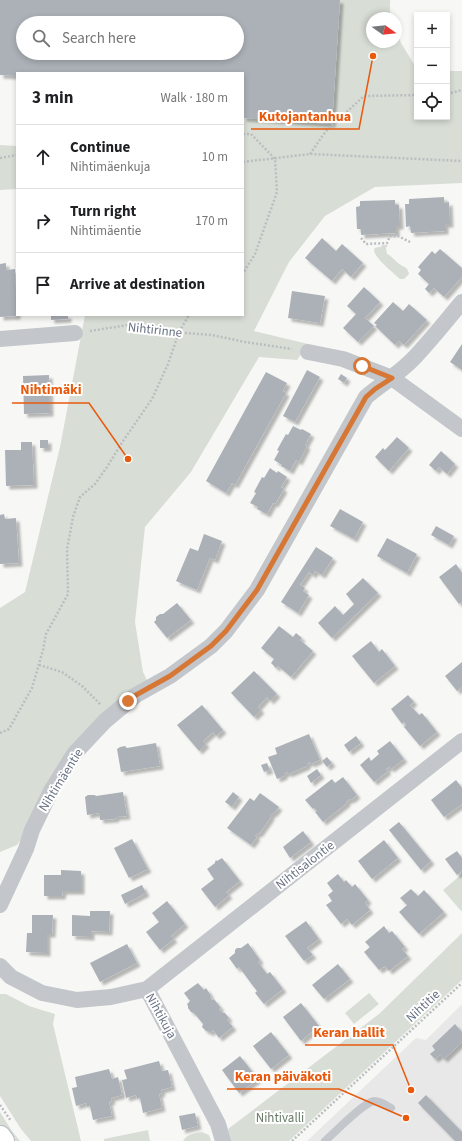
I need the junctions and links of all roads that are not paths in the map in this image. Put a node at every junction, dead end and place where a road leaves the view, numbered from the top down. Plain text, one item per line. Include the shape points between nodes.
1 (462, 302) edge
2 (75, 333) road end
3 (0, 338) edge
4 (308, 352) road end
5 (392, 378) junction
6 (462, 429) edge
7 (462, 741) edge
8 (0, 906) edge
9 (0, 966) edge
10 (148, 989) junction
11 (391, 1108) dead end
12 (0, 1137) edge
13 (3, 1141) edge
14 (223, 1141) edge
15 (325, 1141) edge

1 - 5 street, Nihtimäentie via 413,359
2 - 3 street
4 - 5 street via 344,359
5 - 6 street
5 - 8 street, Nihtimäentie via 366,397 257,590 226,631 211,646 170,676 136,695 111,716 74,754 32,830
7 - 10 street, Nihtisalontie
9 - 10 street, Nihtikuja via 11,977 42,993 77,1000 111,997
10 - 14 street, Nihtikuja via 218,1124
11 - 15 lane via 375,1101 366,1104
12 - 13 street

